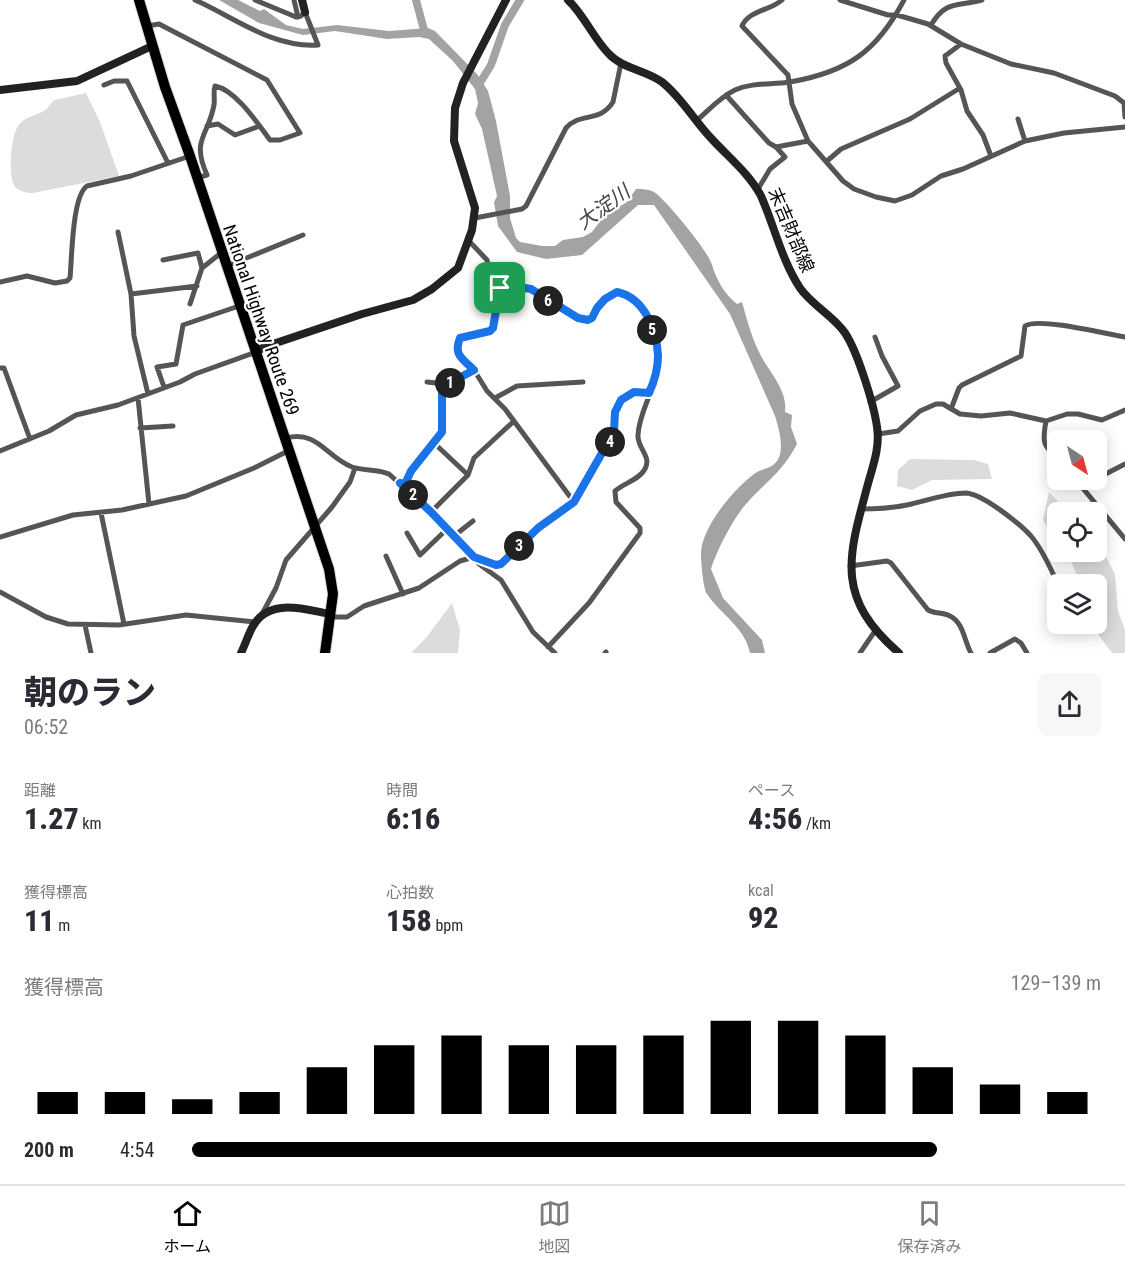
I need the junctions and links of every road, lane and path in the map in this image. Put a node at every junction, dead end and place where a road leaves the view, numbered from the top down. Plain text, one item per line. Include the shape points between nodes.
1 (139, 0) edge
2 (195, 0) edge
3 (255, 0) edge
4 (294, 0) edge
5 (302, 0) edge
6 (506, 0) edge
7 (568, 0) edge
8 (782, 0) edge
9 (840, 0) edge
10 (904, 0) edge
11 (982, 0) edge
12 (303, 14) junction
13 (897, 15) junction
14 (931, 25) junction
15 (146, 26) junction
16 (962, 44) junction
17 (152, 46) junction
18 (621, 63) junction
19 (790, 82) junction
20 (104, 85) dead end
21 (960, 88) junction
22 (0, 90) edge
23 (726, 95) junction
24 (1123, 100) edge
25 (1125, 117) edge
26 (1018, 119) dead end
27 (696, 122) junction
28 (207, 126) junction
29 (260, 126) junction
30 (1125, 127) edge
31 (808, 141) junction
32 (1025, 141) junction
33 (776, 147) junction
34 (190, 156) junction
35 (991, 156) junction
36 (826, 161) junction
37 (168, 163) junction
38 (196, 178) junction
39 (758, 189) junction
40 (475, 218) junction
41 (118, 232) dead end
42 (303, 235) dead end
43 (469, 241) junction
44 (221, 253) junction
45 (163, 260) dead end
46 (225, 266) junction
47 (202, 268) junction
48 (0, 282) edge
49 (197, 286) junction
50 (500, 288) junction
51 (131, 294) junction
52 (190, 304) dead end
53 (239, 306) junction
54 (875, 337) dead end
55 (1125, 338) edge
56 (256, 352) junction
57 (0, 368) edge
58 (474, 370) junction
59 (428, 382) dead end
60 (583, 382) dead end
61 (164, 387) junction
62 (442, 387) junction
63 (649, 393) junction
64 (147, 394) junction
65 (138, 398) junction
66 (495, 398) junction
67 (870, 402) junction
68 (951, 409) junction
69 (1125, 410) edge
70 (514, 421) junction
71 (1046, 421) junction
72 (173, 426) dead end
73 (140, 428) junction
74 (878, 434) junction
75 (284, 438) junction
76 (30, 439) junction
77 (434, 443) junction
78 (1047, 448) edge
79 (0, 451) edge
80 (288, 451) junction
81 (1125, 464) edge
82 (355, 468) junction
83 (1107, 473) edge
84 (468, 476) junction
85 (400, 483) junction
86 (1085, 490) edge
87 (574, 502) junction
88 (148, 504) junction
89 (861, 509) junction
90 (431, 512) junction
91 (101, 513) junction
92 (473, 521) dead end
93 (314, 526) junction
94 (447, 529) junction
95 (407, 533) dead end
96 (454, 536) junction
97 (0, 537) edge
98 (1125, 539) edge
99 (386, 556) dead end
100 (474, 557) junction
101 (850, 566) junction
102 (1053, 574) edge
103 (0, 592) edge
104 (403, 594) junction
105 (330, 614) junction
106 (258, 620) junction
107 (124, 624) junction
108 (85, 626) junction
109 (875, 631) junction
110 (548, 647) junction
111 (91, 653) edge
112 (241, 653) edge
113 (325, 653) edge
114 (555, 653) edge
115 (860, 653) edge
116 (899, 653) edge
117 (971, 653) edge
118 (990, 653) edge
119 (1027, 653) edge

1 - 15 highway, National Highway Route 269
2 - 12 street via 261,34 318,45
3 - 12 street via 284,14
4 - 12 street
5 - 12 main road
6 - 40 main road via 457,97 453,121 454,141
7 - 18 main road, 末吉財部線 via 608,54
8 - 19 street via 773,8 751,15 742,26 788,75
9 - 13 street
10 - 13 street
11 - 14 street via 947,5
13 - 14 street
13 - 19 street via 873,46 852,62
14 - 16 street
15 - 17 highway, National Highway Route 269
15 - 29 street via 159,24 267,80 300,133 273,141
16 - 21 street via 945,56
16 - 24 street
17 - 22 main road via 76,81
17 - 34 highway, National Highway Route 269
18 - 27 main road, 末吉財部線 via 661,81
18 - 40 street via 613,102 596,116 575,120 566,128 526,206
19 - 23 street via 749,85
19 - 31 street via 792,104
20 - 37 street via 127,81
21 - 35 street via 967,111
21 - 36 street via 910,119 841,149
23 - 27 street
23 - 33 street
24 - 25 street
26 - 32 street
27 - 39 main road, 末吉財部線
28 - 29 street via 218,124 234,135
28 - 29 street via 217,85
28 - 38 street via 200,149 207,175
30 - 32 street
31 - 33 street
31 - 36 street
32 - 35 street
33 - 39 street via 785,157 770,169
34 - 37 street
34 - 38 highway, National Highway Route 269
35 - 36 street via 941,176 895,201 854,189
37 - 48 street via 82,189 76,205 68,281 55,283 27,276
38 - 44 highway, National Highway Route 269
39 - 67 main road, 末吉財部線 via 799,286 848,337
40 - 43 main road
41 - 51 street
42 - 46 street
43 - 50 street via 487,260 491,276
43 - 56 main road via 458,268 419,297
44 - 46 highway, National Highway Route 269
44 - 47 street
45 - 47 street via 198,253
46 - 53 highway, National Highway Route 269
47 - 49 street
49 - 51 street
49 - 52 street
50 - 58 street via 493,328 460,338 458,343 459,355
50 - 63 street via 531,289 578,318 588,320 605,299 617,292 636,301 648,315 658,357
51 - 64 street via 134,336
53 - 56 highway, National Highway Route 269
53 - 61 street via 183,325 176,364 157,367
54 - 67 street via 898,386
55 - 68 street via 1028,323 1021,356 962,385
56 - 61 street
56 - 75 highway, National Highway Route 269
57 - 76 street via 4,368
58 - 62 street
58 - 66 street
59 - 62 street
60 - 66 street via 517,386
61 - 64 street
62 - 77 street via 442,432
63 - 87 street via 634,392 621,400 615,412 614,432
63 - 110 street via 638,435 647,462 641,475 618,488 614,497 640,533 589,603
64 - 65 street
65 - 73 street
65 - 76 street via 76,415
66 - 70 street
67 - 74 main road, 末吉財部線
68 - 71 street via 972,416 1010,413
68 - 74 street via 936,404 920,411 898,431
69 - 71 street via 1102,420 1067,414
70 - 84 street via 474,458
70 - 87 street
71 - 78 street
72 - 73 street
73 - 88 street
74 - 89 main road, 末吉財部線
75 - 80 highway, National Highway Route 269
75 - 82 street via 304,436
76 - 79 street
77 - 84 street
77 - 85 street via 405,484
80 - 88 street via 201,491
80 - 93 highway, National Highway Route 269
81 - 83 street
82 - 85 street via 383,471
82 - 93 street via 350,482
84 - 90 street
85 - 90 street
86 - 98 street
87 - 100 street via 543,523 501,564
88 - 91 street
89 - 101 main road, 末吉財部線
89 - 102 street via 891,508 972,494 1031,536
90 - 94 street
91 - 97 street via 74,515
91 - 107 street
92 - 96 street
93 - 105 highway, National Highway Route 269 via 333,584
93 - 106 street via 286,560
94 - 95 street via 420,555
94 - 96 street
96 - 100 street
99 - 104 street
100 - 104 street
100 - 110 street via 501,580 533,632
101 - 109 main road, 末吉財部線 via 861,608
101 - 117 street via 891,563 928,610 953,617 959,623
103 - 108 street via 46,617
104 - 105 street via 364,606 347,617
105 - 106 main road via 281,607
105 - 113 highway, National Highway Route 269
106 - 107 street via 186,615
106 - 112 main road
107 - 108 street
108 - 111 street
109 - 115 street
109 - 116 main road, 末吉財部線
110 - 114 street
118 - 119 street via 1015,639

